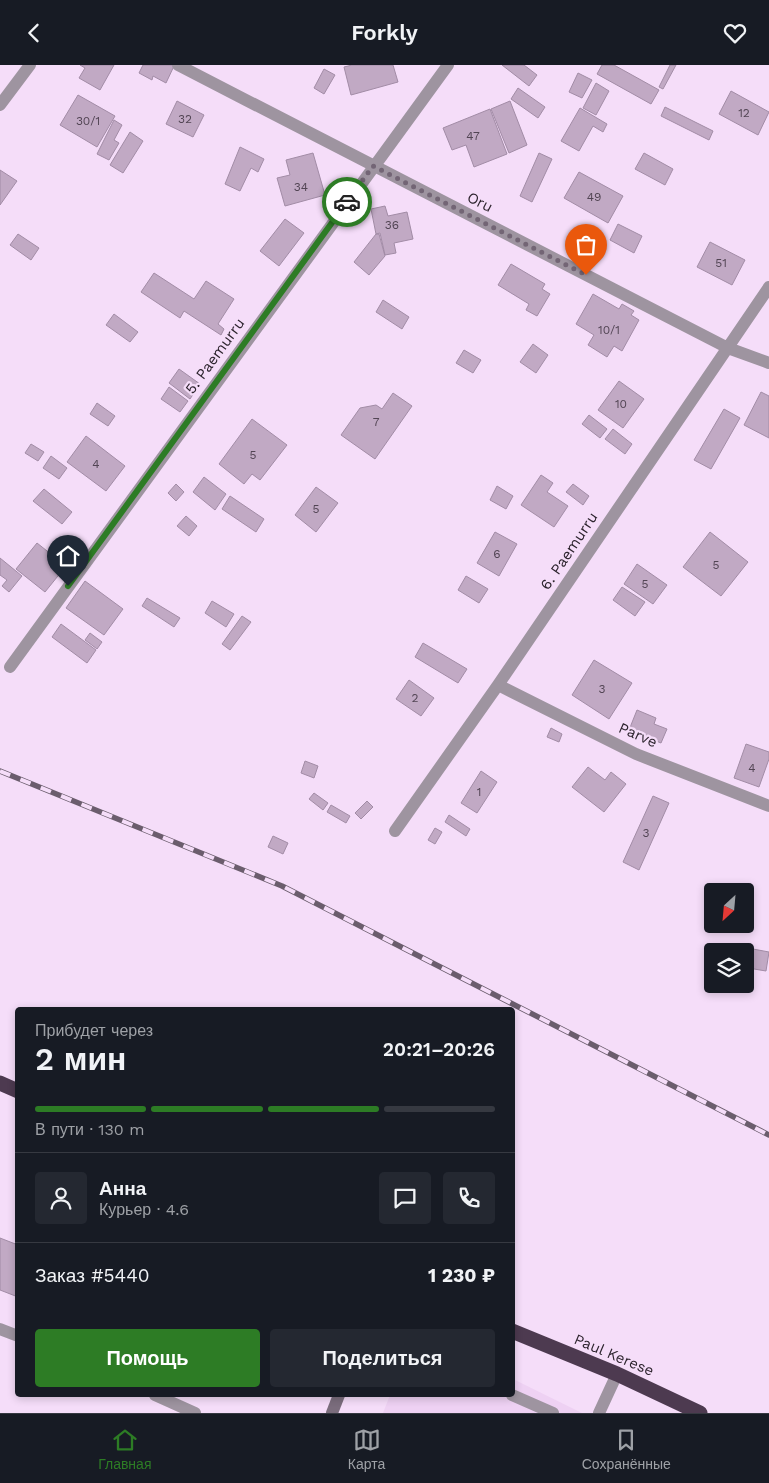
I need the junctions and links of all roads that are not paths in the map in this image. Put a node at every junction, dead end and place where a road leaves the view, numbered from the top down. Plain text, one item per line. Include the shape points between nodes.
1 (30, 65) edge
2 (178, 65) edge
3 (448, 65) edge
4 (0, 105) edge
5 (373, 166) junction
6 (769, 287) edge
7 (728, 348) junction
8 (769, 363) edge
9 (10, 667) dead end
10 (498, 685) junction
11 (769, 806) edge
12 (395, 831) dead end
13 (0, 1083) edge
14 (15, 1090) edge
15 (0, 1329) edge
16 (515, 1332) edge
17 (15, 1335) edge
18 (617, 1374) junction
19 (515, 1396) edge
20 (159, 1397) edge
21 (338, 1397) edge
22 (195, 1413) edge
23 (332, 1413) edge
24 (553, 1413) edge
25 (599, 1413) edge
26 (700, 1413) edge

1 - 4 street
2 - 5 street, Oru
3 - 5 street, 5. Paemurru
5 - 7 street, Oru
5 - 9 street, 5. Paemurru
6 - 7 street, 6. Paemurru
7 - 8 street, Oru
7 - 10 street, 6. Paemurru
10 - 11 street, Parve via 636,754
10 - 12 street, 6. Paemurru
13 - 14 highway
15 - 17 street
16 - 18 highway, Paul Kerese
18 - 25 street
18 - 26 highway, Paul Kerese
19 - 24 street
20 - 22 street
21 - 23 street

